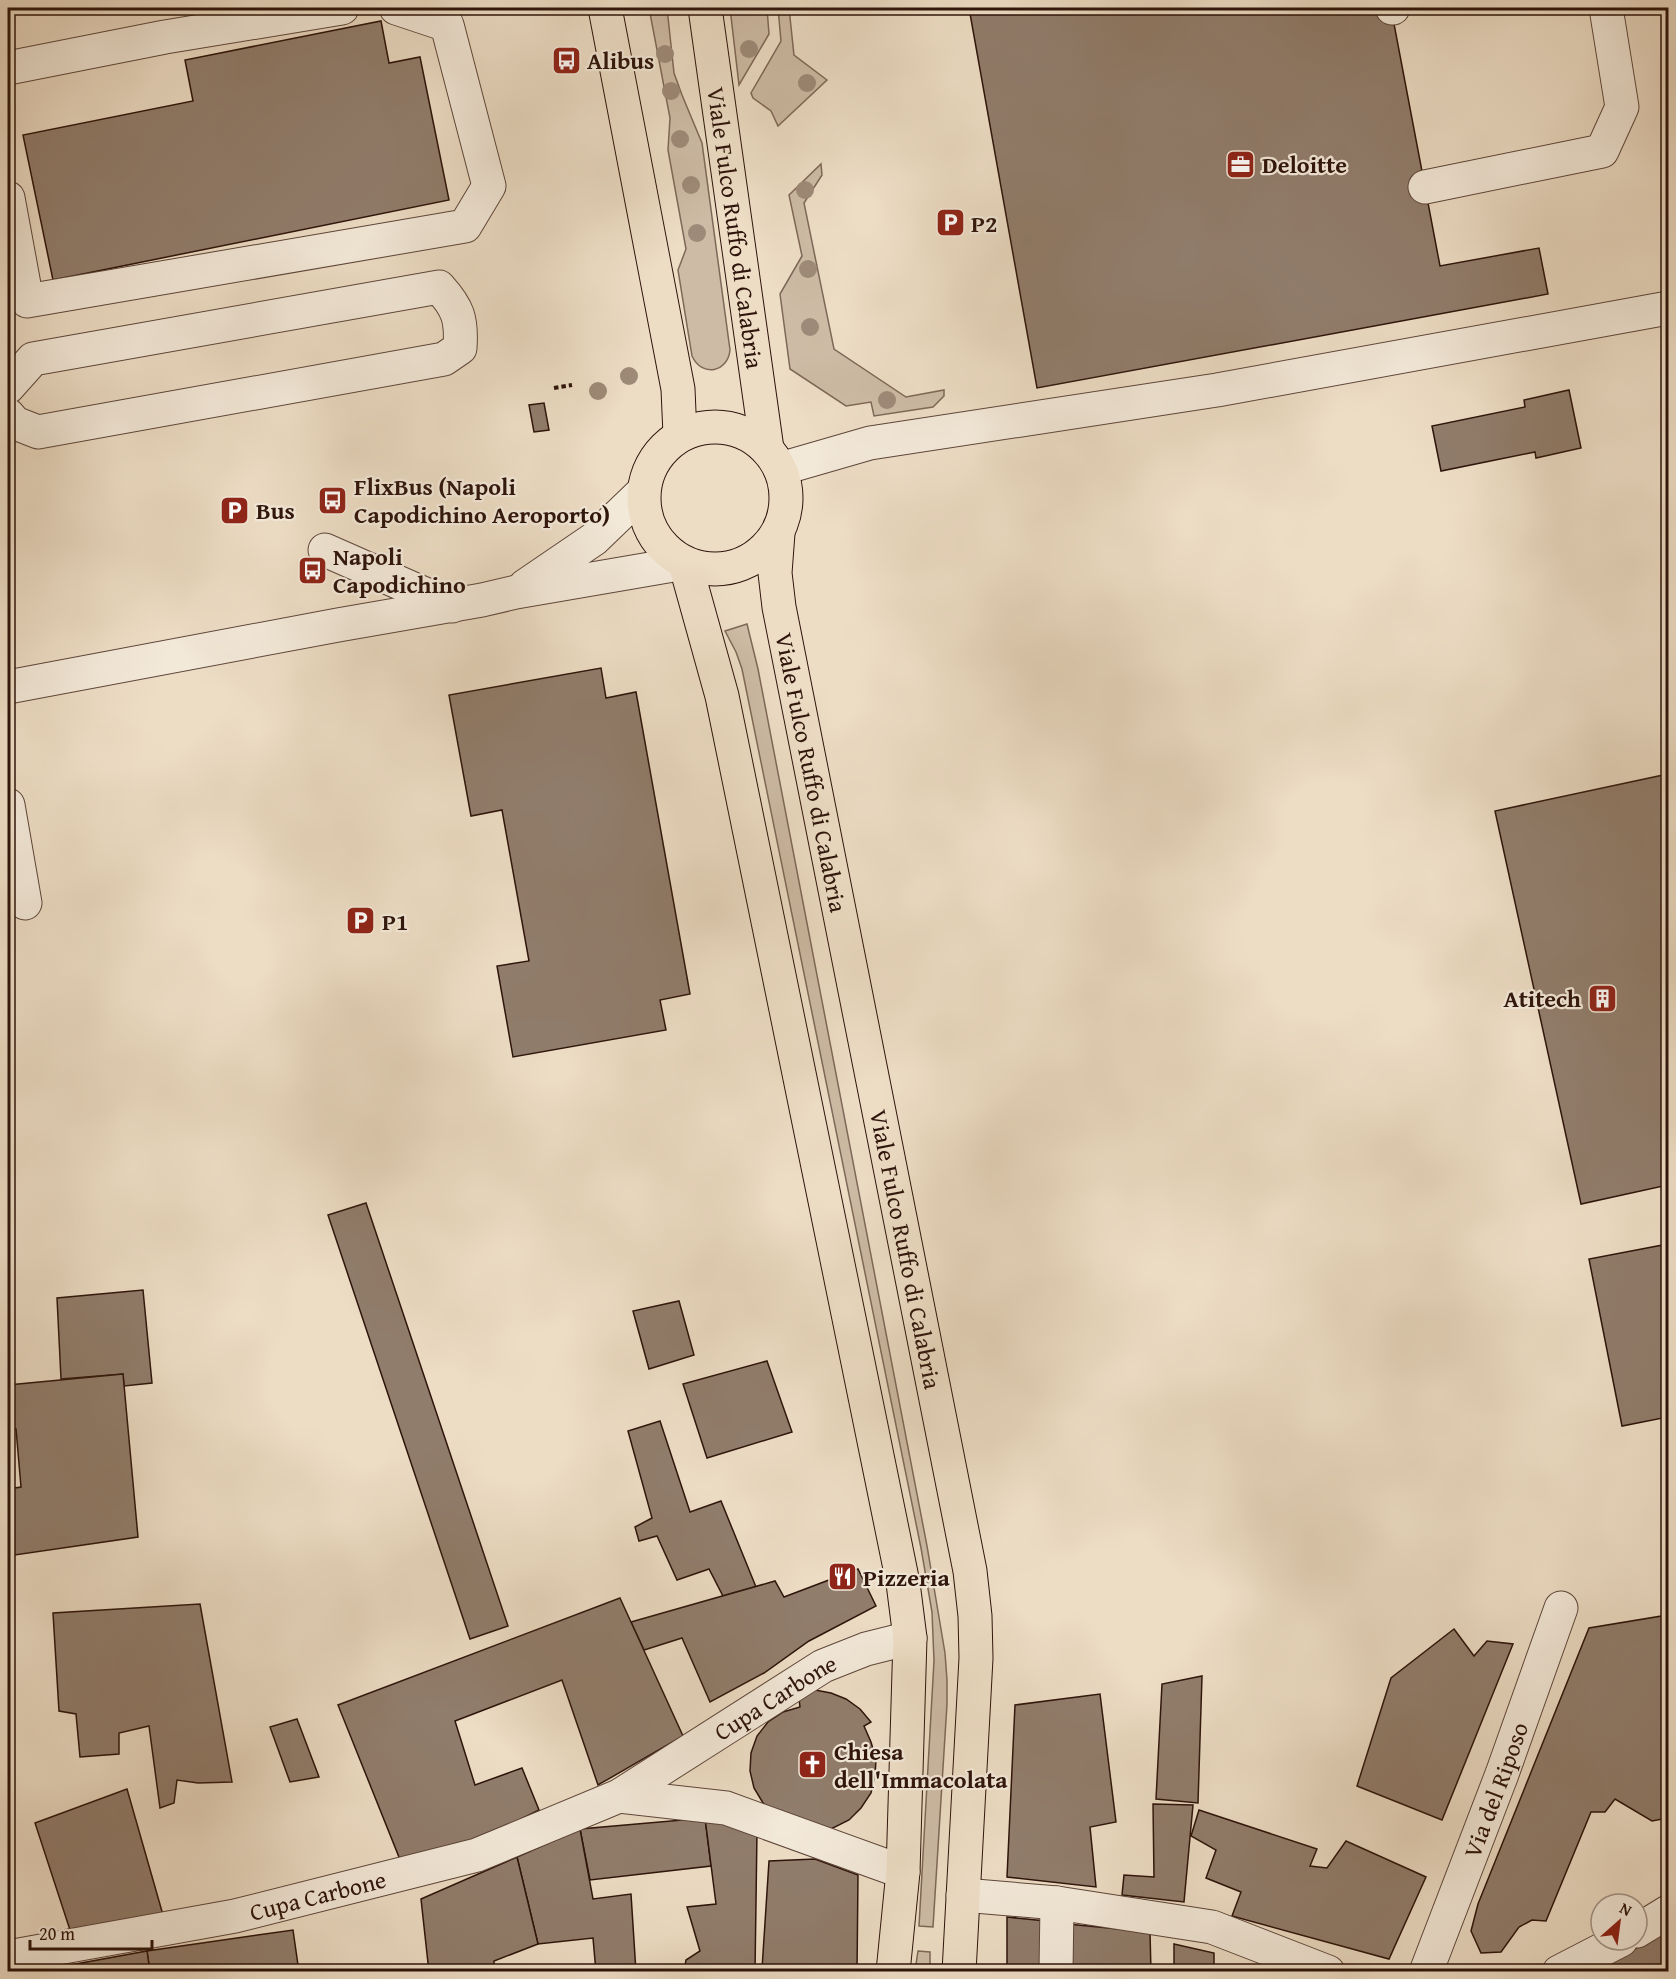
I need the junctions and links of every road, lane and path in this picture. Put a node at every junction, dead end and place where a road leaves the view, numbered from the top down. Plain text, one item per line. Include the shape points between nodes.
1 (179, 8) edge
2 (342, 8) edge
3 (396, 8) edge
4 (606, 8) edge
5 (705, 8) edge
6 (1606, 8) edge
7 (270, 12) edge
8 (165, 37) junction
9 (8, 68) edge
10 (1425, 187) dead end
11 (8, 198) edge
12 (1668, 308) edge
13 (572, 385) dead end
14 (8, 387) edge
15 (554, 388) dead end
16 (8, 415) edge
17 (680, 435) junction
18 (774, 459) junction
19 (643, 492) junction
20 (778, 533) junction
21 (325, 550) dead end
22 (685, 563) junction
23 (516, 592) junction
24 (452, 606) junction
25 (8, 687) edge
26 (8, 806) edge
27 (25, 903) dead end
28 (1561, 1608) dead end
29 (910, 1638) junction
30 (619, 1796) junction
31 (903, 1872) junction
32 (963, 1895) junction
33 (1057, 1903) junction
34 (1668, 1912) edge
35 (1649, 1923) edge
36 (1597, 1952) edge
37 (8, 1957) edge
38 (893, 1971) edge
39 (958, 1971) edge
40 (1056, 1971) edge
41 (1328, 1971) edge
42 (1426, 1971) edge
43 (1558, 1971) edge

1 - 8 street
2 - 7 street
3 - 11 street via 447,25 489,186 465,226 27,301
4 - 17 main road via 678,389
5 - 18 main road, Viale Fulco Ruffo di Calabria
6 - 10 street via 1622,107 1602,151
7 - 8 street
8 - 9 street
12 - 18 street via 1218,390
13 - 15 path
14 - 16 street via 33,359 439,287 455,305 461,332 460,348 444,359 38,432 15,423
17 - 18 main road via 702,428 726,427 748,435
17 - 19 main road via 655,459
18 - 20 main road via 786,492 785,513
19 - 22 main road via 645,515 653,535 667,552
19 - 23 street via 594,539
20 - 22 main road via 765,550 727,569
20 - 32 main road, Viale Fulco Ruffo di Calabria via 775,573 779,607 970,1571 976,1658
21 - 24 street
22 - 23 street
22 - 29 main road via 722,696 903,1583
23 - 24 street
24 - 25 street
26 - 27 street
28 - 42 street, Via del Riposo
29 - 30 street, Cupa Carbone via 866,1649 823,1666
29 - 31 main road
30 - 31 street, Cupa Carbone via 726,1808
30 - 37 street, Cupa Carbone via 477,1855 235,1916
31 - 38 main road
32 - 33 street
32 - 39 main road, Viale Fulco Ruffo di Calabria
33 - 40 street
33 - 41 street via 1212,1927
34 - 35 street
36 - 43 street

